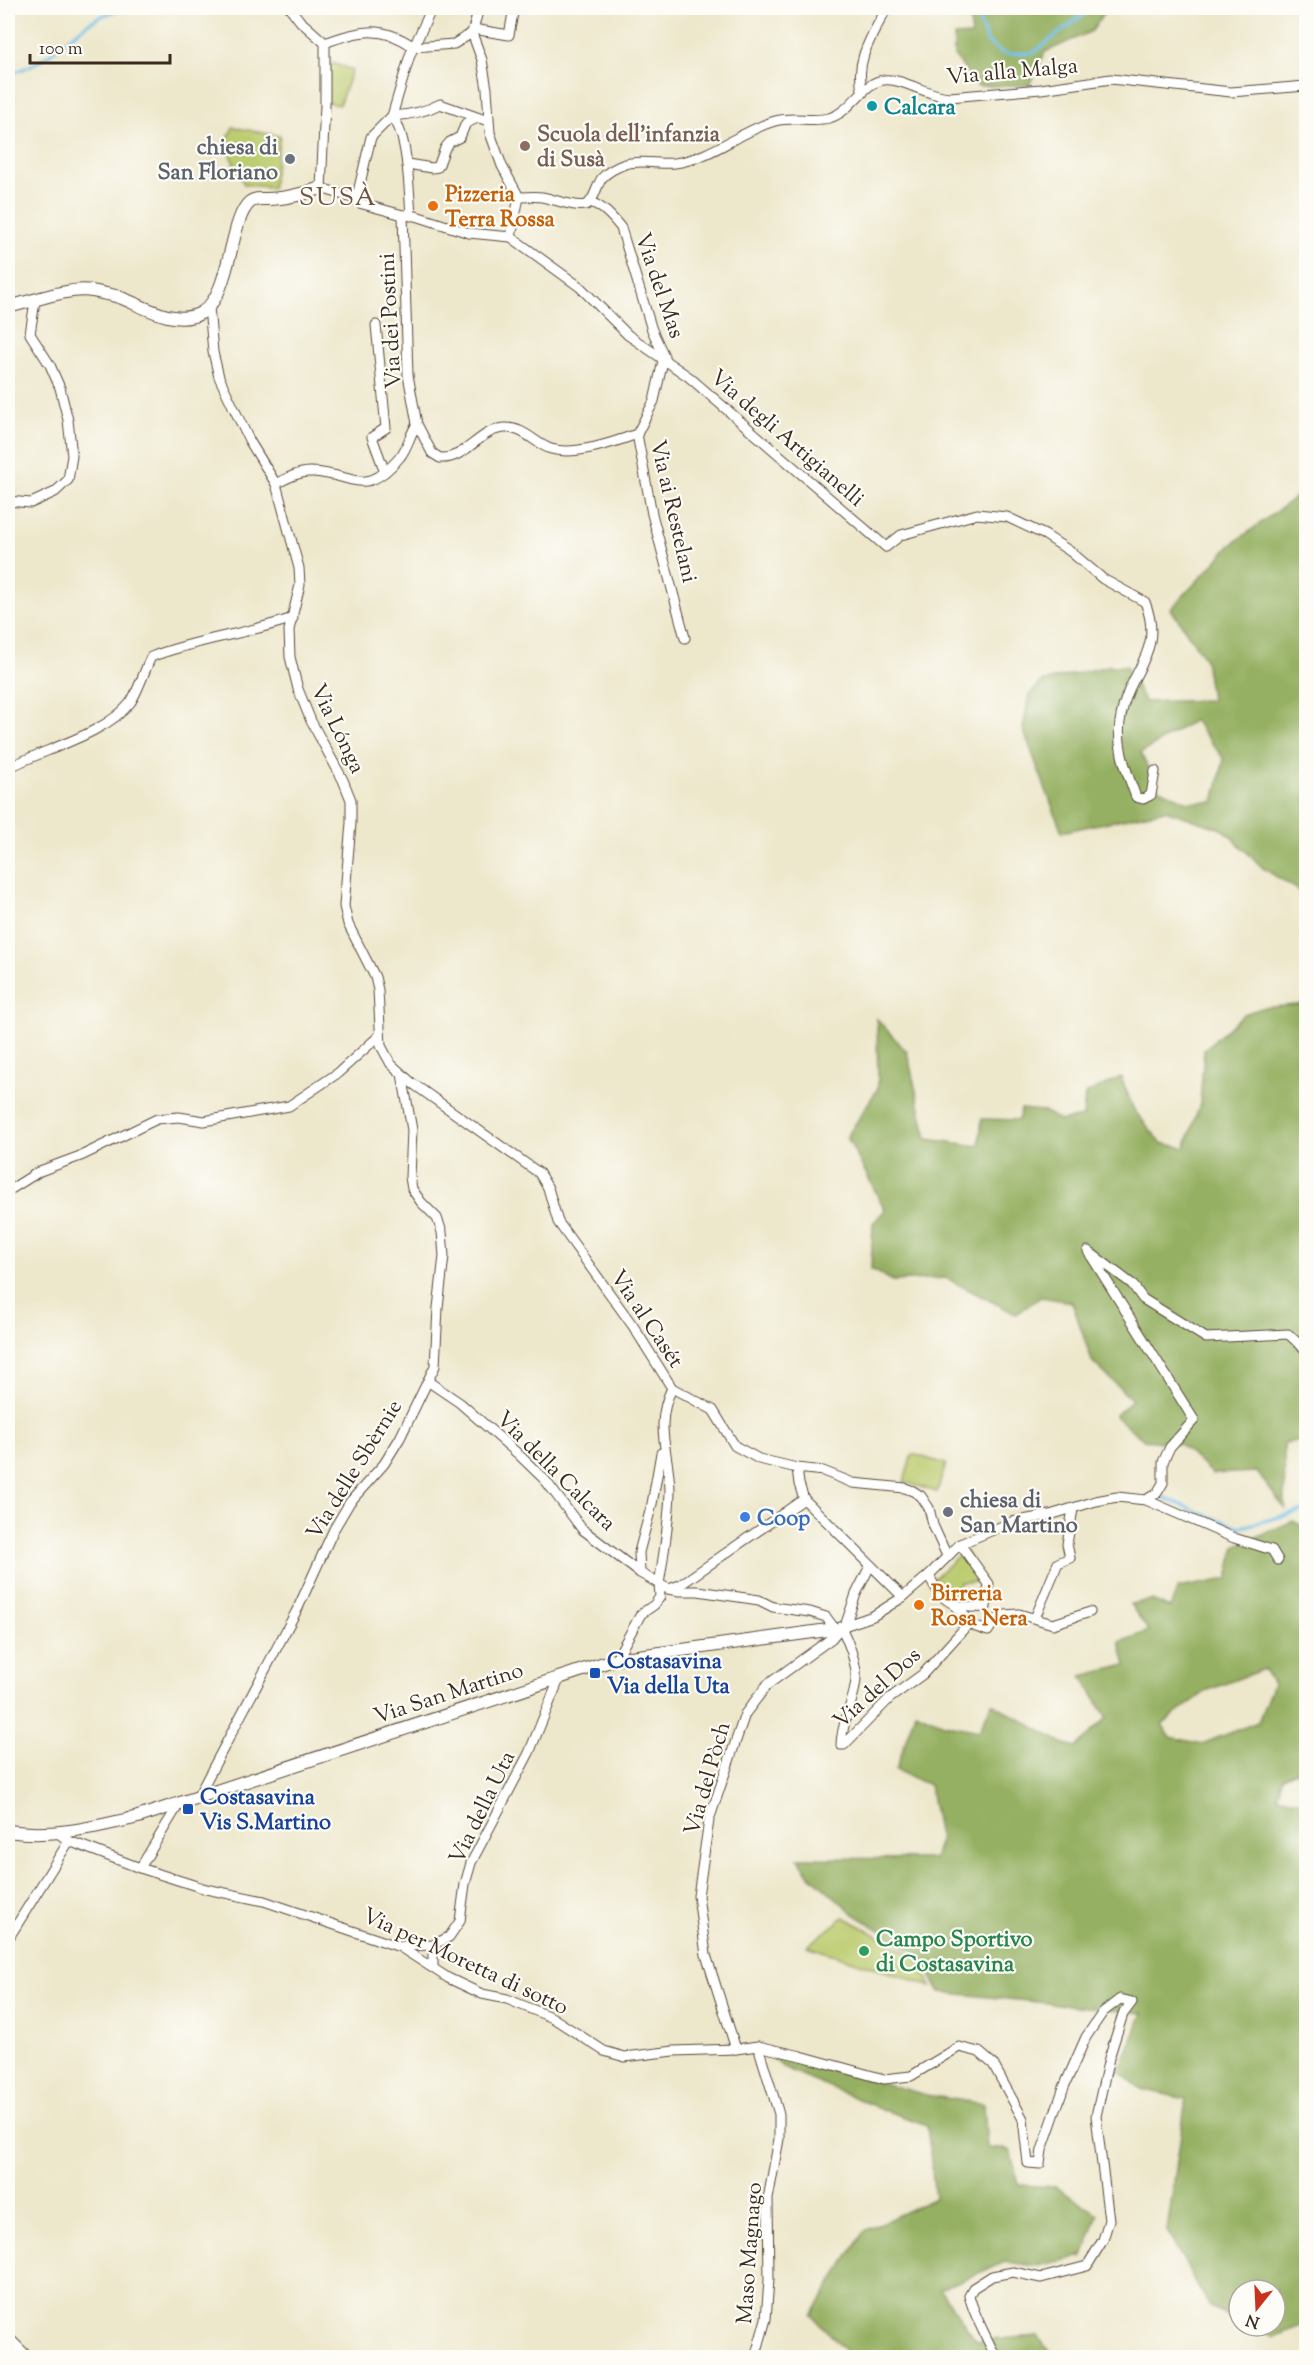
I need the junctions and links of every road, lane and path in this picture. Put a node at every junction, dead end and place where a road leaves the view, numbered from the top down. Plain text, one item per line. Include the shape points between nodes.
1 (290, 8) edge
2 (432, 8) edge
3 (479, 8) edge
4 (514, 8) edge
5 (888, 8) edge
6 (473, 31) junction
7 (325, 43) junction
8 (414, 47) junction
9 (1306, 86) edge
10 (862, 93) junction
11 (392, 116) junction
12 (478, 118) junction
13 (488, 121) junction
14 (407, 164) junction
15 (321, 188) junction
16 (519, 197) junction
17 (353, 198) junction
18 (590, 202) junction
19 (407, 215) junction
20 (511, 237) junction
21 (35, 301) junction
22 (8, 307) edge
23 (209, 307) junction
24 (376, 325) dead end
25 (663, 360) junction
26 (417, 424) junction
27 (637, 434) junction
28 (385, 472) junction
29 (276, 484) junction
30 (8, 501) edge
31 (292, 618) junction
32 (686, 638) dead end
33 (8, 768) edge
34 (1155, 771) dead end
35 (380, 1035) junction
36 (402, 1074) junction
37 (8, 1191) edge
38 (1306, 1350) edge
39 (429, 1382) junction
40 (672, 1388) junction
41 (663, 1445) junction
42 (797, 1468) junction
43 (804, 1499) junction
44 (1146, 1500) junction
45 (1073, 1509) junction
46 (960, 1544) junction
47 (947, 1556) junction
48 (1278, 1560) dead end
49 (870, 1566) junction
50 (640, 1573) junction
51 (929, 1575) junction
52 (659, 1584) junction
53 (668, 1589) junction
54 (903, 1597) junction
55 (955, 1606) junction
56 (1090, 1612) dead end
57 (1035, 1618) junction
58 (970, 1622) junction
59 (840, 1627) junction
60 (616, 1659) junction
61 (560, 1677) junction
62 (197, 1798) junction
63 (179, 1804) junction
64 (8, 1831) edge
65 (58, 1833) junction
66 (69, 1841) junction
67 (140, 1868) junction
68 (8, 1939) edge
69 (433, 1945) junction
70 (400, 1947) junction
71 (432, 1967) junction
72 (758, 2046) junction
73 (736, 2049) junction
74 (8, 2339) edge
75 (27, 2358) edge
76 (755, 2358) edge
77 (996, 2358) edge

1 - 7 street
2 - 8 street
3 - 6 street
4 - 6 street via 509,35
5 - 10 street via 865,50 858,76
6 - 8 street via 454,44
6 - 13 street via 488,89
7 - 8 street via 348,34 373,31
7 - 15 street
8 - 11 street
9 - 10 street, Via alla Malga via 1231,92 1111,79 950,97 887,79
10 - 18 street, Via alla Malga via 831,118 775,121 697,158 673,164 627,164 609,171
11 - 12 street via 440,104
11 - 14 street, Via dei Postini via 399,124
11 - 17 street via 371,137 358,192
12 - 13 street
12 - 14 street via 466,123 460,137 450,142 438,166
13 - 16 street via 498,157
14 - 19 street, Via dei Postini
15 - 17 street
15 - 23 street via 280,199 258,199 247,205 228,266
16 - 18 street via 539,196 574,205
16 - 20 street
17 - 19 street
18 - 25 street, Via del Mas via 621,228
19 - 20 street via 469,233
19 - 26 street, Via dei Postini via 408,375
20 - 25 street, Via degli Artigianelli via 580,287 628,335
21 - 22 street
21 - 23 street via 89,290 117,296 166,316 199,314
21 - 30 street via 30,334 60,387 72,456 68,480 55,492 31,503
23 - 29 street, Via Lónga via 219,377 249,440
24 - 28 street, Via dei Postini via 386,428 372,437
25 - 27 street, Via ai Restelani via 654,401
25 - 34 street, Via degli Artigianelli via 689,377 886,547 901,534 977,514 1007,517 1045,535 1103,579 1145,602 1152,638 1125,699 1118,737 1136,797 1151,795
26 - 27 street, Via dei Postini via 432,453 447,459 489,433 506,428 523,432 552,449 567,450 610,444
26 - 28 street via 401,455
27 - 32 street, Via ai Restelani via 652,514
28 - 29 street via 375,480 358,482 310,471
29 - 31 street, Via Lónga via 299,568 300,585
31 - 33 street via 152,657 132,700 122,712 83,735
31 - 35 street, Via Lónga via 290,657 297,689 351,800 344,906 348,924 375,976
35 - 36 street, Via Lónga via 384,1054
35 - 37 street via 338,1073 289,1106 204,1120 157,1119 40,1171
36 - 39 street, Via delle Sbèrnie via 412,1130 412,1189 437,1218 442,1232 435,1366
36 - 40 street, Via al Casét via 540,1173 558,1222
38 - 44 street via 1288,1334 1206,1338 1143,1299 1132,1284 1088,1251 1194,1420 1170,1447 1163,1462 1163,1484
39 - 50 street, Via della Calcara via 517,1452 545,1480 582,1529
39 - 62 street, Via delle Sbèrnie via 384,1464 350,1502 334,1529 298,1608
40 - 41 street via 663,1414
40 - 42 street, Via al Casét via 713,1410 735,1446 759,1459
41 - 50 street via 639,1552
41 - 52 street via 670,1491
42 - 43 street
42 - 47 street, Via al Casét via 823,1471 853,1483 913,1491 929,1508
43 - 49 street
43 - 53 street via 680,1585
44 - 45 street, Via San Martino via 1117,1497
44 - 48 street, Via San Martino via 1272,1550
45 - 46 street, Via San Martino via 1011,1522
45 - 57 street via 1067,1544 1070,1558 1058,1563
46 - 47 street, Via San Martino
46 - 55 street via 988,1584 986,1607
47 - 51 street, Via San Martino
49 - 54 street
49 - 59 street
50 - 52 street, Via della Calcara
51 - 54 street, Via San Martino
51 - 55 street via 935,1590
52 - 53 street, Via della Calcara
52 - 60 street via 660,1597 641,1614
53 - 59 street, Via della Calcara via 759,1600 773,1607 826,1617
54 - 59 street, Via San Martino via 873,1616
55 - 58 street
56 - 57 street via 1053,1624
57 - 58 street via 1005,1615 995,1620 988,1631
58 - 59 street, Via del Dos via 923,1674 890,1698 844,1745 841,1732 856,1673 851,1648
59 - 60 street, Via San Martino
59 - 73 street, Via del Pòch via 832,1638 767,1685 745,1714 710,1820 698,1896 706,1955
60 - 61 street, Via San Martino
61 - 62 street, Via San Martino
61 - 69 street, Via della Uta via 529,1753 471,1863 460,1921 449,1937
62 - 63 street, Via San Martino
63 - 65 street, Via San Martino via 138,1817
63 - 67 street
64 - 65 street, Via San Martino
65 - 66 street, Via per Moretta di sotto
66 - 67 street, Via per Moretta di sotto
66 - 68 street
67 - 70 street, Via per Moretta di sotto via 206,1889 264,1901
69 - 70 street
69 - 71 street
70 - 71 street, Via per Moretta di sotto
71 - 73 street, Via per Moretta di sotto via 482,1994 507,1999 553,2018 604,2051 626,2057
72 - 73 street, Via per Moretta di sotto
72 - 76 street, Maso Magnago via 779,2114 780,2139 768,2199 766,2319
72 - 77 street, Via per Moretta di sotto via 884,2079 911,2076 959,2048 979,2052 993,2064 1023,2120 1028,2163 1040,2164 1064,2087 1086,2037 1104,2012 1120,1999 1132,2002 1123,2014 1109,2058 1096,2116 1109,2220 1103,2241 1087,2266 1041,2278 1013,2272 992,2276 973,2288 969,2295 973,2310
74 - 75 street

